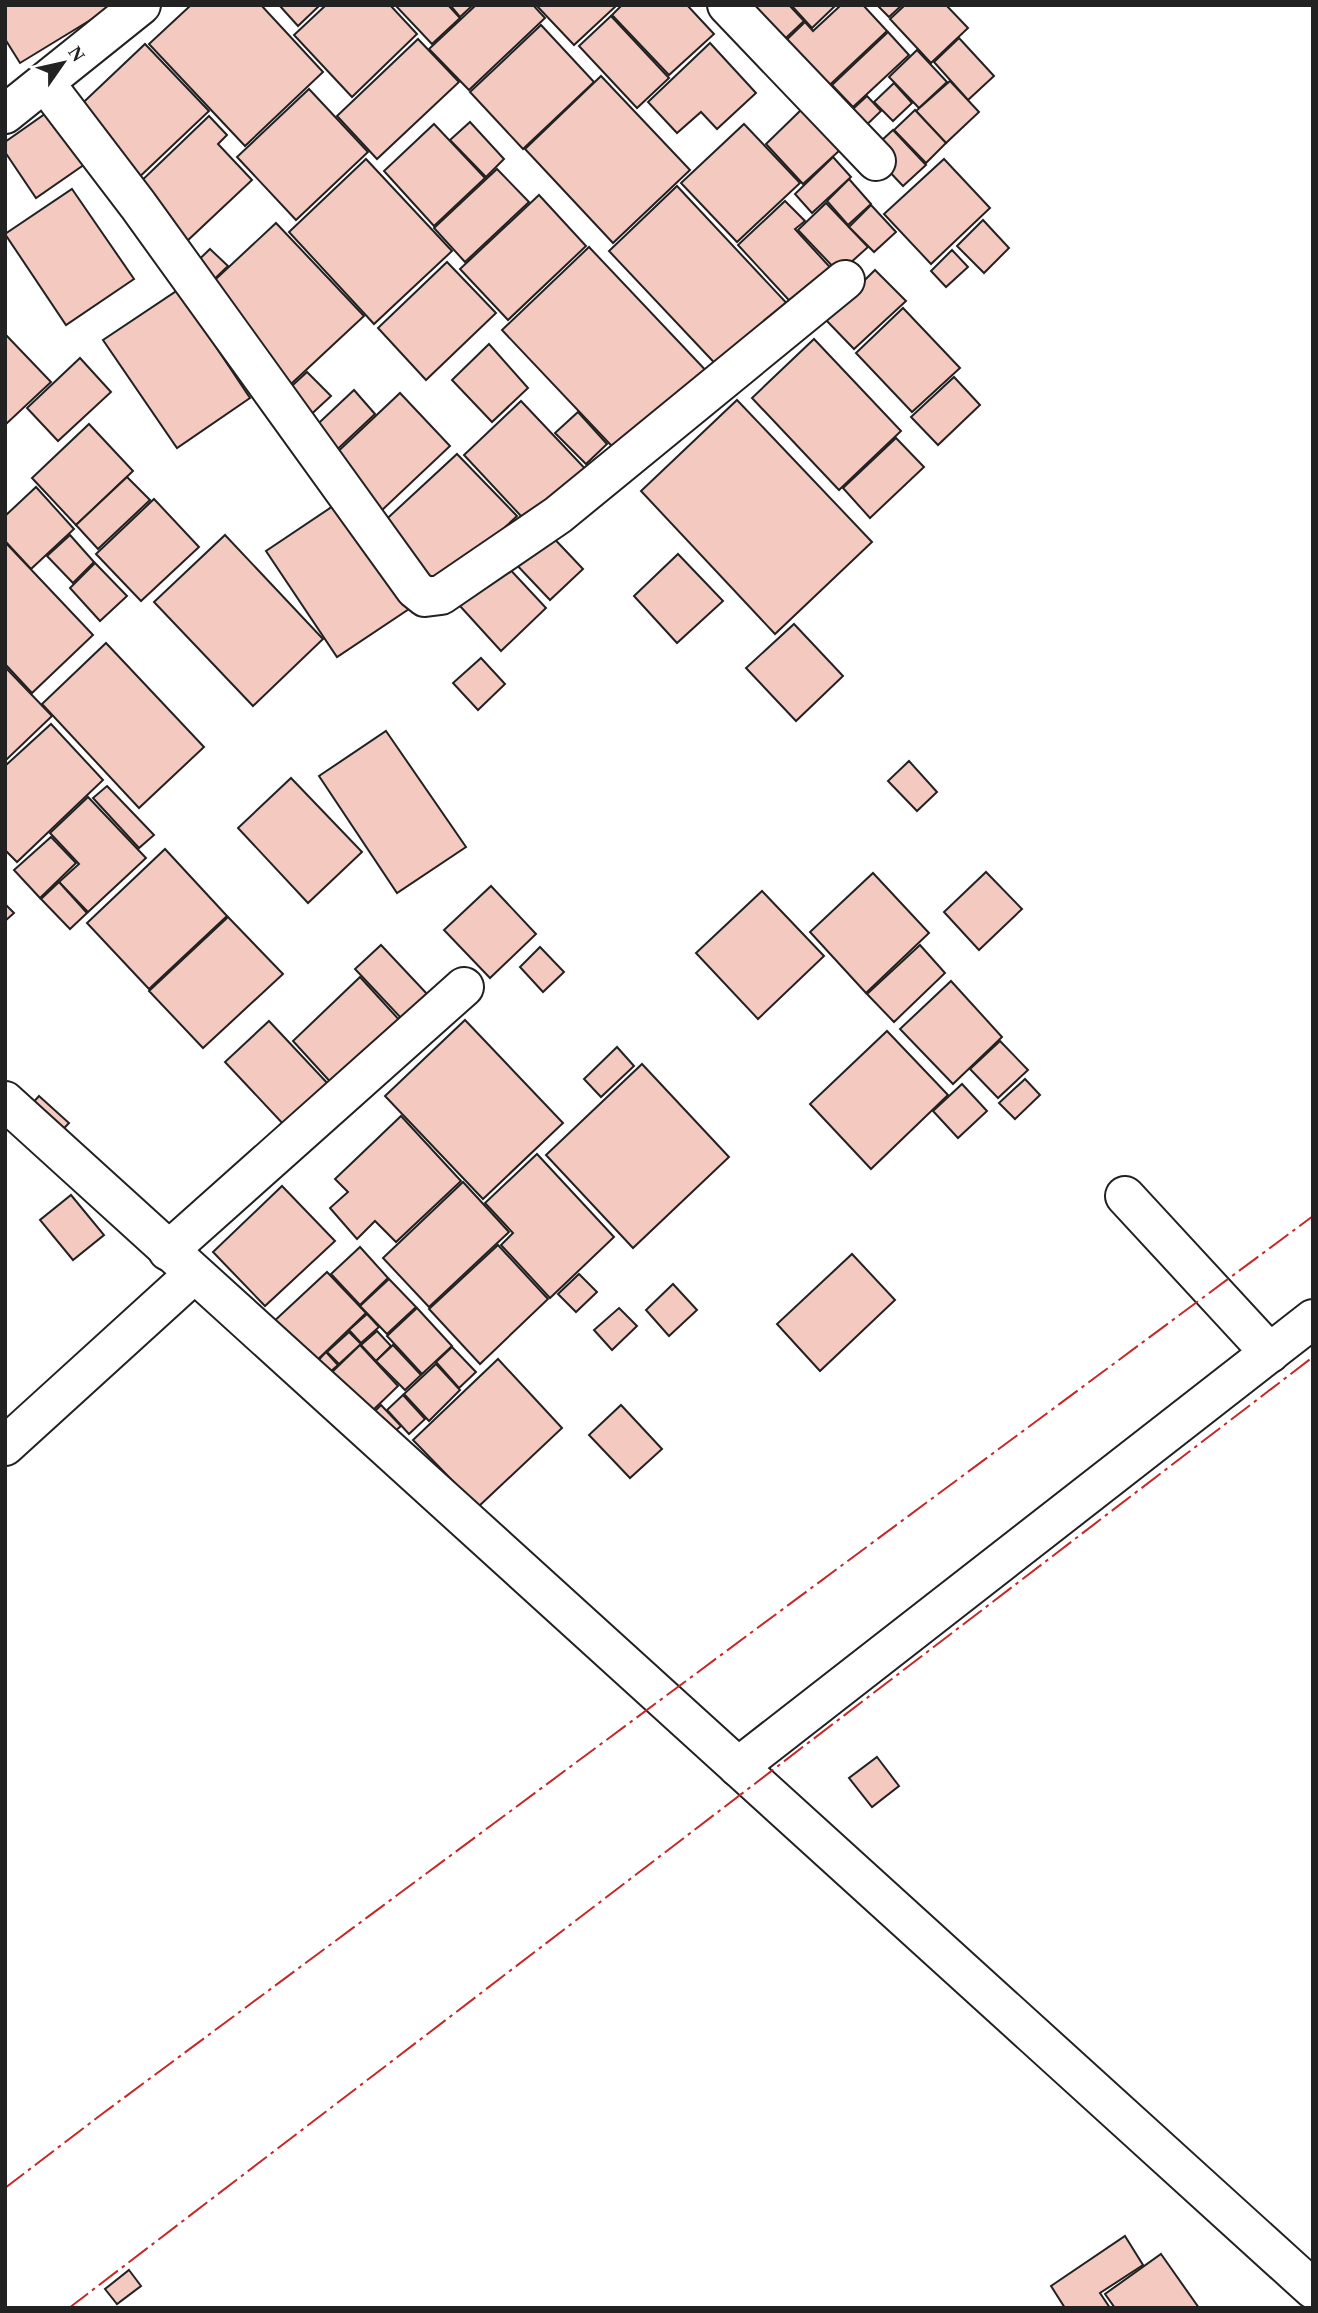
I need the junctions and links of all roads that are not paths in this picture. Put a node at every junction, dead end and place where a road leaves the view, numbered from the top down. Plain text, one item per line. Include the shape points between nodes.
1 (141, 5) edge
2 (727, 5) edge
3 (45, 83) junction
4 (5, 114) edge
5 (876, 161) dead end
6 (845, 280) dead end
7 (464, 987) dead end
8 (5, 1101) edge
9 (1125, 1196) dead end
10 (181, 1263) junction
11 (1313, 1319) edge
12 (1270, 1353) junction
13 (5, 1446) edge
14 (738, 1767) junction
15 (1313, 2288) edge

1 - 3 street
2 - 5 street
3 - 4 street
3 - 6 street via 425,597 441,595 558,515
7 - 10 street
8 - 10 street
9 - 12 street
10 - 13 street
10 - 14 street
11 - 12 street
12 - 14 street
14 - 15 street

